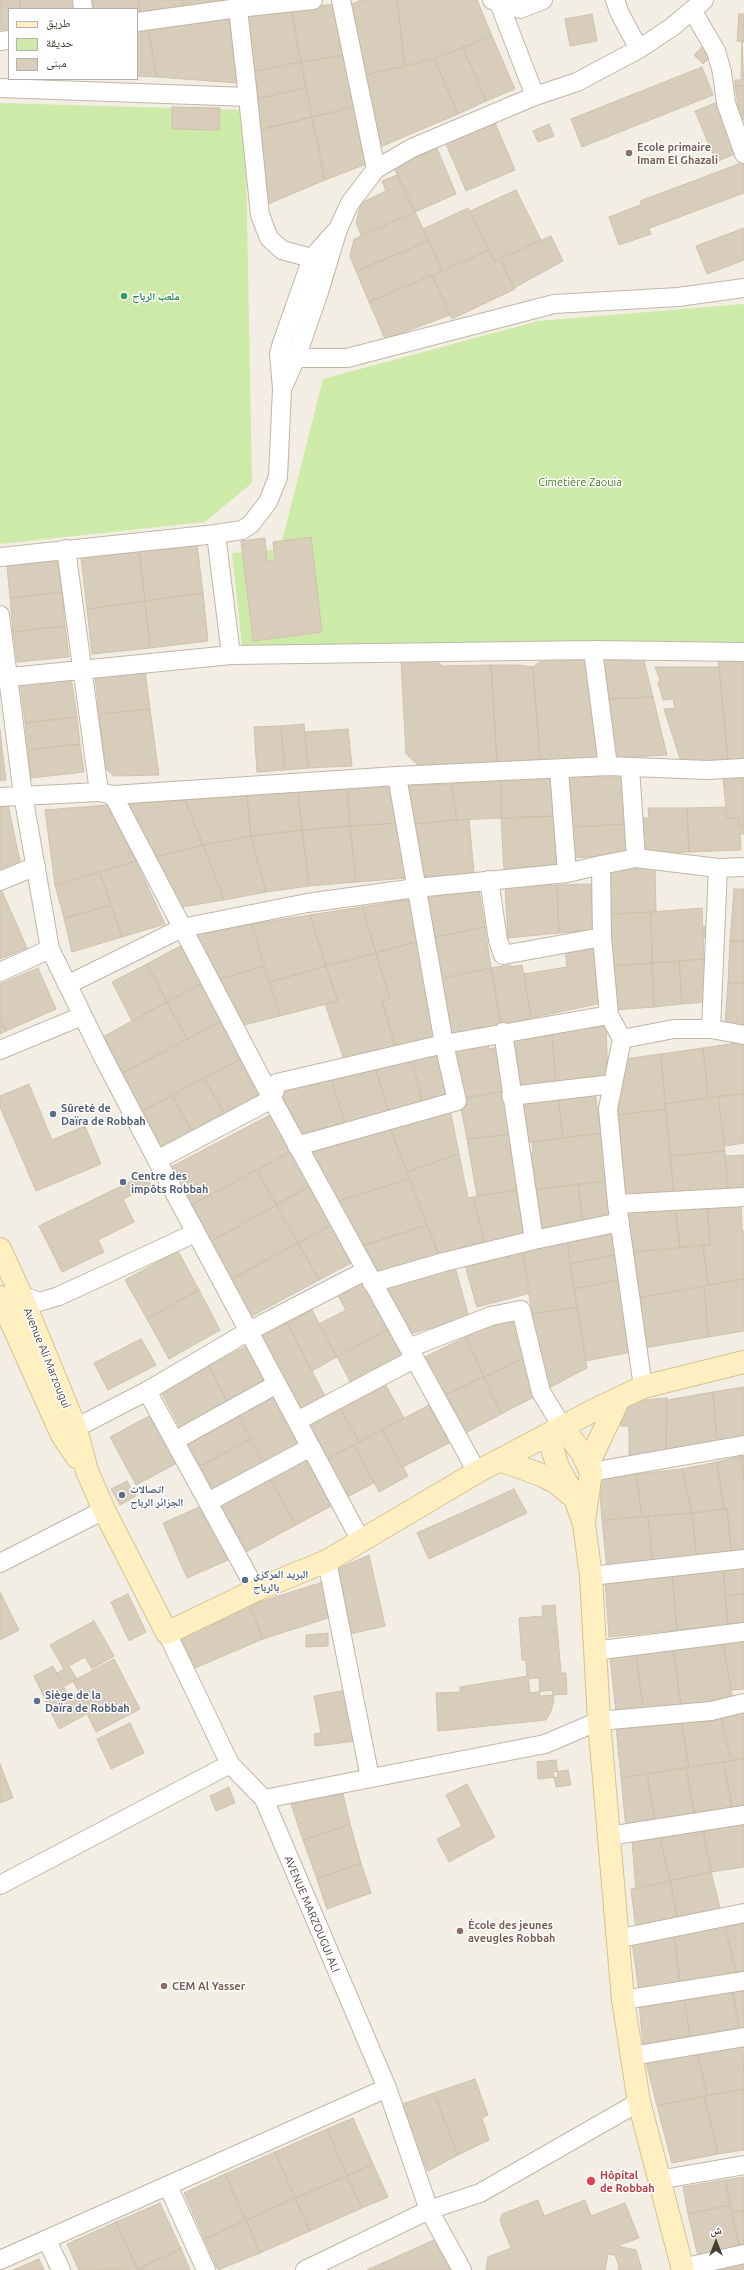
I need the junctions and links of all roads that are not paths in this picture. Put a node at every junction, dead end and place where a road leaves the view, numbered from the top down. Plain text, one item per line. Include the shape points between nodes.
1 (313, 0) edge
2 (341, 0) edge
3 (543, 0) edge
4 (615, 0) edge
5 (495, 1) edge
6 (238, 4) edge
7 (698, 5) edge
8 (138, 22) edge
9 (639, 49) junction
10 (0, 88) edge
11 (535, 96) junction
12 (248, 98) junction
13 (744, 154) edge
14 (376, 169) junction
15 (320, 261) junction
16 (744, 288) edge
17 (287, 356) junction
18 (216, 534) junction
19 (66, 549) junction
20 (0, 557) edge
21 (0, 615) edge
22 (592, 650) junction
23 (744, 652) edge
24 (231, 655) junction
25 (82, 669) junction
26 (3, 678) edge
27 (608, 766) junction
28 (630, 767) junction
29 (744, 768) edge
30 (559, 769) junction
31 (397, 776) junction
32 (106, 794) junction
33 (23, 795) junction
34 (0, 797) edge
35 (636, 858) junction
36 (601, 865) junction
37 (36, 866) junction
38 (744, 867) edge
39 (718, 868) junction
40 (567, 873) junction
41 (489, 880) junction
42 (0, 881) edge
43 (416, 888) junction
44 (182, 928) junction
45 (602, 937) junction
46 (50, 949) junction
47 (0, 972) edge
48 (67, 985) junction
49 (610, 1015) junction
50 (82, 1016) junction
51 (712, 1029) junction
52 (503, 1032) junction
53 (744, 1034) edge
54 (622, 1039) junction
55 (444, 1044) junction
56 (0, 1050) edge
57 (613, 1084) junction
58 (511, 1096) junction
59 (272, 1099) junction
60 (297, 1146) junction
61 (156, 1160) junction
62 (744, 1197) edge
63 (617, 1204) junction
64 (620, 1222) junction
65 (195, 1233) junction
66 (534, 1240) junction
67 (0, 1249) edge
68 (369, 1277) junction
69 (6, 1299) edge
70 (247, 1332) junction
71 (411, 1353) junction
72 (744, 1362) edge
73 (277, 1384) junction
74 (643, 1387) junction
75 (147, 1391) junction
76 (619, 1399) junction
77 (297, 1421) junction
78 (555, 1427) junction
79 (68, 1432) junction
80 (176, 1440) junction
81 (744, 1445) edge
82 (311, 1448) junction
83 (499, 1460) junction
84 (589, 1468) junction
85 (477, 1472) junction
86 (575, 1498) junction
87 (208, 1502) junction
88 (104, 1510) junction
89 (584, 1524) junction
90 (361, 1541) junction
91 (744, 1559) edge
92 (327, 1561) junction
93 (0, 1563) edge
94 (591, 1576) junction
95 (256, 1590) junction
96 (744, 1632) edge
97 (167, 1633) junction
98 (594, 1651) junction
99 (744, 1703) edge
100 (599, 1720) junction
101 (230, 1764) junction
102 (370, 1778) junction
103 (264, 1799) junction
104 (744, 1815) edge
105 (609, 1836) junction
106 (0, 1885) edge
107 (744, 1913) edge
108 (616, 1939) junction
109 (744, 1981) edge
110 (623, 2000) junction
111 (744, 2037) edge
112 (632, 2056) junction
113 (387, 2088) junction
114 (639, 2102) junction
115 (744, 2164) edge
116 (658, 2180) junction
117 (168, 2186) junction
118 (429, 2210) junction
119 (47, 2240) junction
120 (744, 2254) edge
121 (0, 2260) edge
122 (682, 2269) edge
123 (61, 2270) edge
124 (206, 2270) edge
125 (305, 2270) edge
126 (462, 2270) edge

1 - 6 street
2 - 14 street
3 - 5 street via 520,9
4 - 9 street
5 - 11 street
6 - 8 street
6 - 12 street
7 - 9 street via 672,27
7 - 13 street via 716,51 726,103
9 - 11 street via 577,82
10 - 12 street
11 - 14 street via 412,148
12 - 15 street via 260,215 269,238 282,250
14 - 15 street via 350,203
15 - 17 street via 291,312
16 - 17 street via 678,297 554,304 347,358
17 - 18 street via 282,389 278,477 268,502 251,524 242,530
18 - 19 street
18 - 24 street
19 - 20 street
19 - 25 street
21 - 26 street
22 - 23 street
22 - 24 street
22 - 27 street
24 - 25 street
25 - 26 street
25 - 32 street
26 - 33 street
27 - 28 street
27 - 30 street
28 - 29 street via 707,770
28 - 35 street
30 - 31 street
30 - 40 street
31 - 32 street
31 - 43 street
32 - 33 street
32 - 44 street
33 - 34 street
33 - 37 street
35 - 36 street
35 - 39 street
36 - 40 street
36 - 45 street
37 - 42 street
37 - 46 street
38 - 39 street
39 - 51 street
40 - 41 street
41 - 43 street
41 - 45 street via 498,940 503,955
43 - 44 street via 307,903
43 - 55 street
44 - 48 street
44 - 59 street
45 - 49 street
46 - 47 street
46 - 48 street
48 - 50 street
49 - 52 street
49 - 54 street
50 - 56 street
50 - 61 street
51 - 53 street
51 - 54 street via 674,1029
52 - 55 street
52 - 58 street
54 - 57 street
55 - 59 street via 277,1083
55 - 60 street via 457,1101
57 - 58 street
57 - 63 street via 608,1109
58 - 66 street
59 - 60 street
59 - 61 street
60 - 68 street
61 - 65 street
62 - 63 street
63 - 64 street
64 - 66 street
64 - 74 street
65 - 69 street via 59,1296 39,1302
65 - 70 street
66 - 68 street
67 - 69 main road, Avenue Ali Marzougui
68 - 70 street
68 - 71 street
69 - 79 main road, Avenue Ali Marzougui
70 - 73 street
70 - 75 street
71 - 77 street
71 - 78 street via 491,1316 521,1310 541,1392
71 - 85 street
72 - 74 main road
73 - 77 street
73 - 80 street
74 - 76 main road
75 - 79 street
75 - 80 street
76 - 78 main road
76 - 84 main road
77 - 82 street
78 - 83 main road
78 - 84 main road via 577,1446
78 - 86 main road via 558,1467
79 - 88 main road, Avenue Ali Marzougui
80 - 87 street
81 - 84 street
82 - 87 street
82 - 90 street
83 - 85 main road
83 - 86 main road via 555,1482
84 - 89 main road
85 - 90 main road
86 - 89 main road
87 - 95 street
88 - 93 street
88 - 97 main road, Avenue Ali Marzougui
89 - 94 main road
90 - 92 main road
91 - 94 street
92 - 95 main road
92 - 102 street
94 - 98 main road
95 - 97 main road
96 - 98 street
97 - 101 street, AVENUE MARZOUGUI ALI
98 - 100 main road
99 - 100 street via 711,1711
100 - 102 street via 545,1744
100 - 105 main road
101 - 103 street, AVENUE MARZOUGUI ALI
101 - 106 street
102 - 103 street
103 - 113 street, AVENUE MARZOUGUI ALI
104 - 105 street
105 - 108 main road
107 - 108 street
108 - 110 main road
109 - 110 street
110 - 112 main road
111 - 112 street
112 - 114 main road
113 - 117 street
113 - 118 street, AVENUE MARZOUGUI ALI
114 - 116 main road
114 - 118 street via 480,2192
115 - 116 street
116 - 122 main road
117 - 119 street
117 - 124 street
118 - 125 street
118 - 126 street, AVENUE MARZOUGUI ALI
119 - 121 street
119 - 123 street
120 - 122 street

